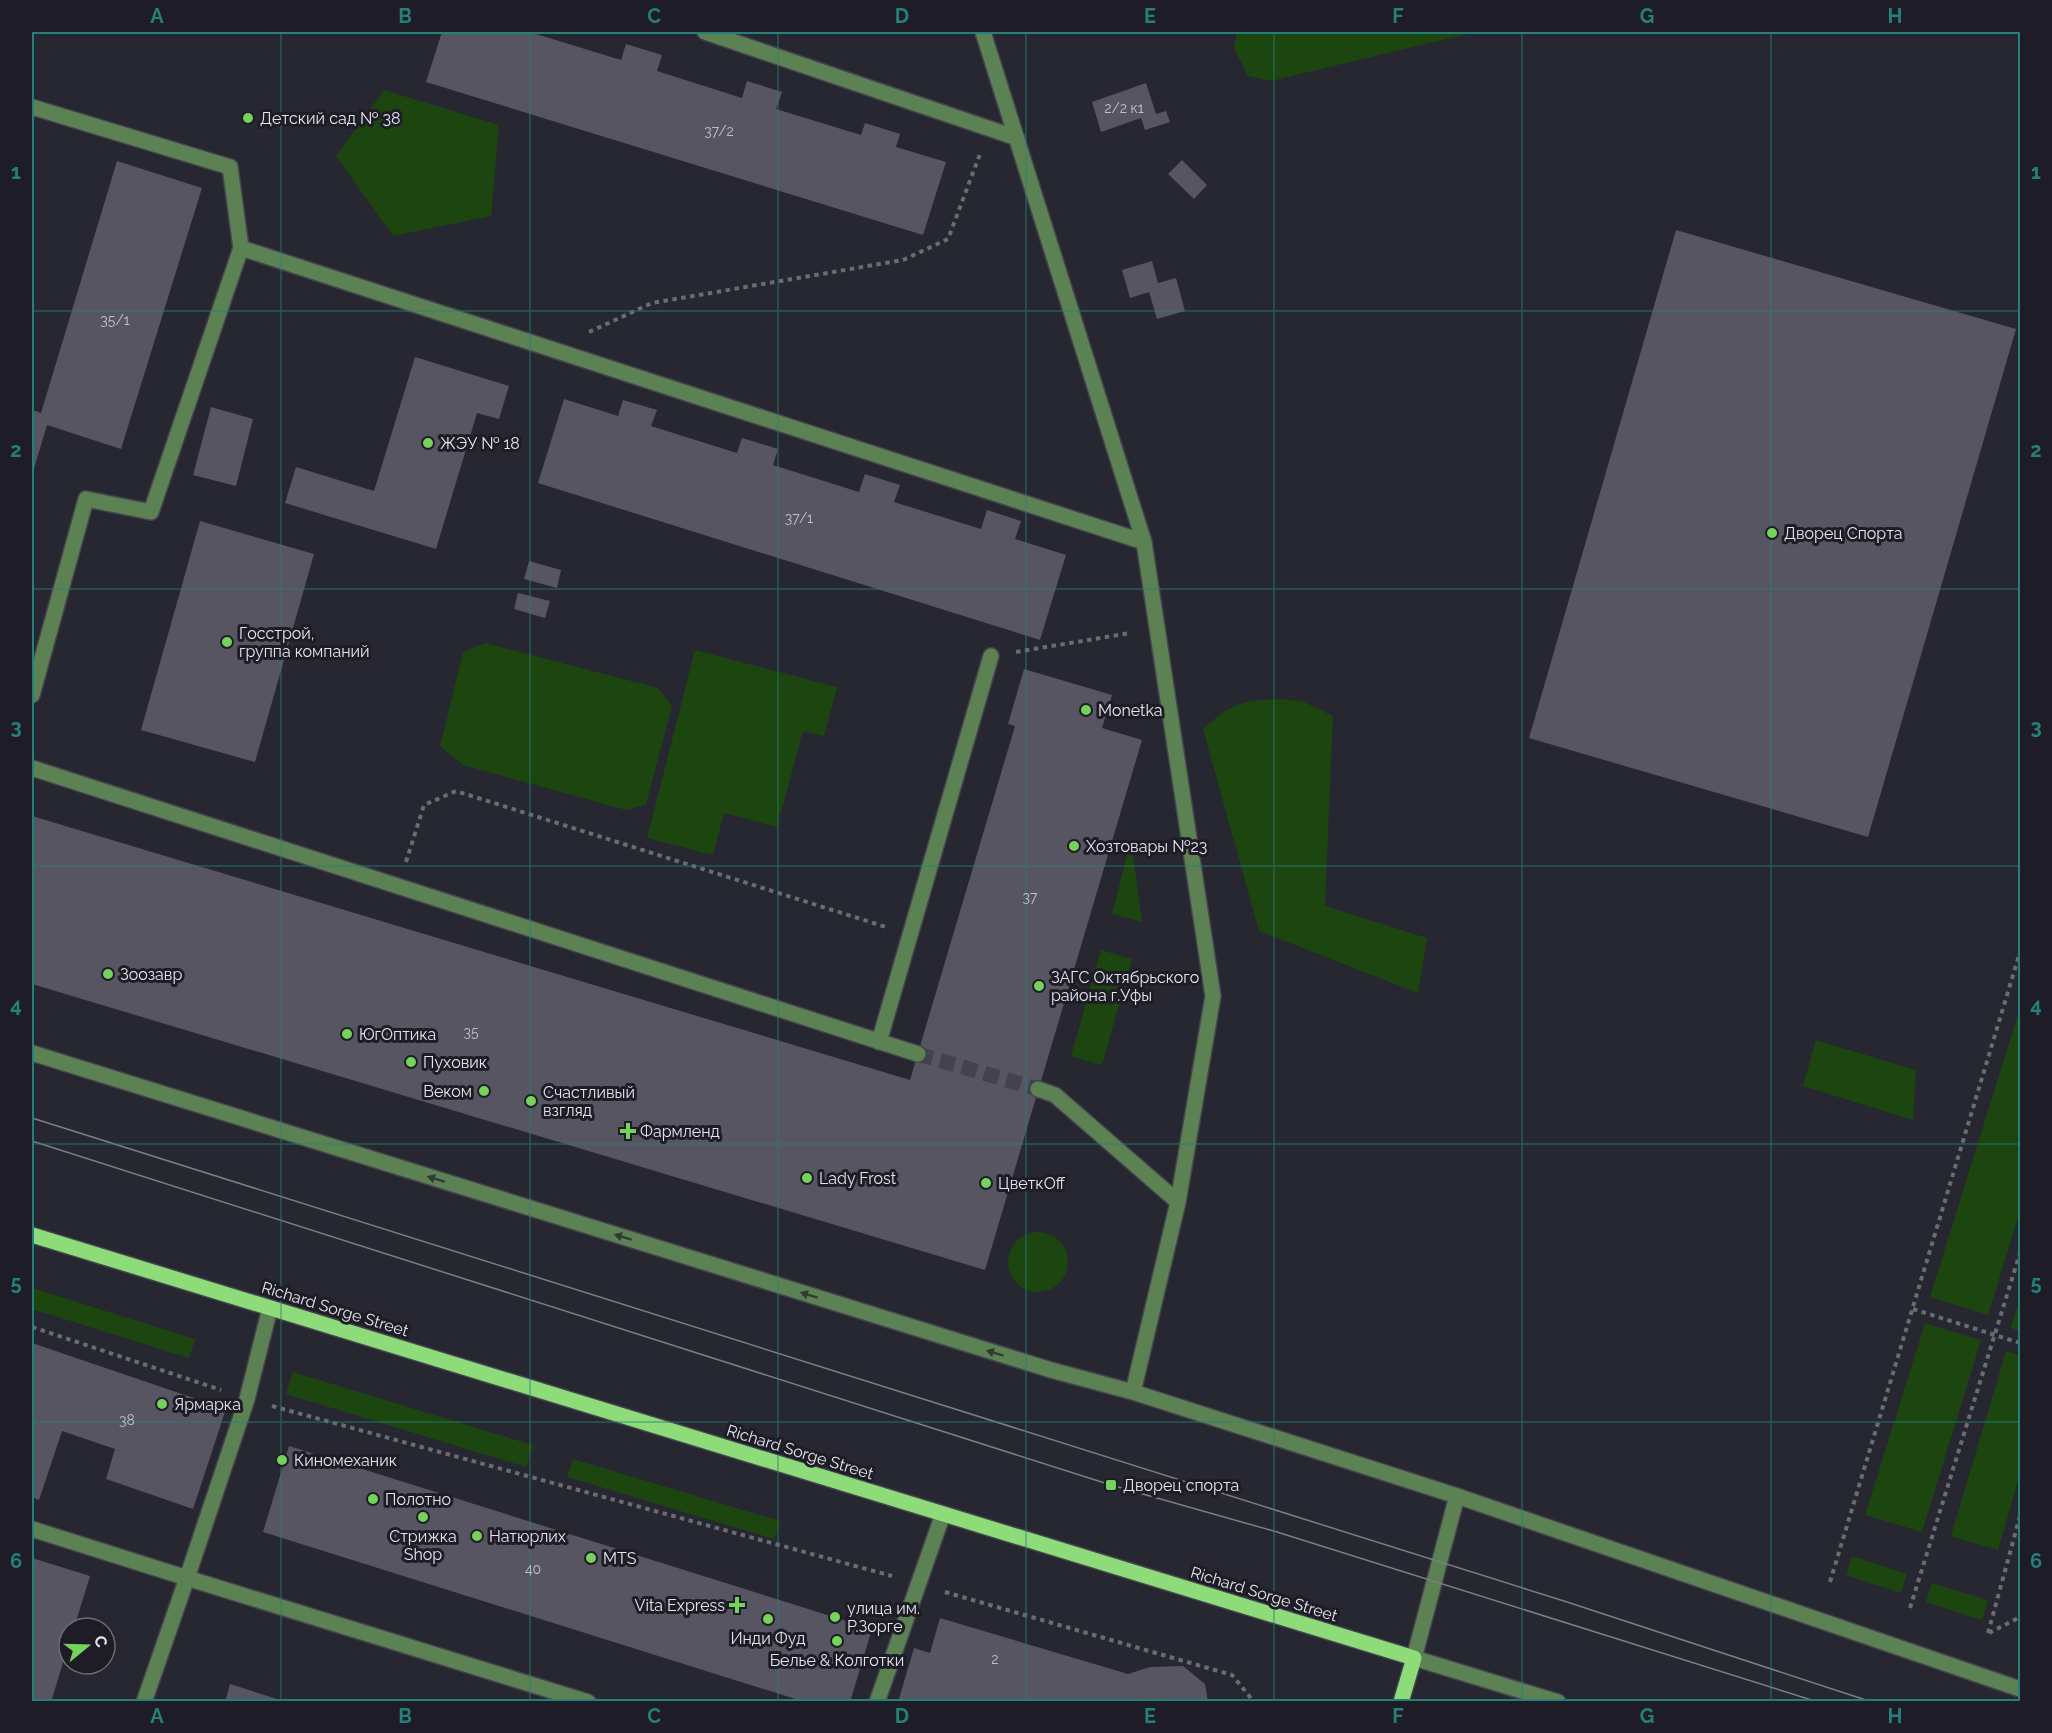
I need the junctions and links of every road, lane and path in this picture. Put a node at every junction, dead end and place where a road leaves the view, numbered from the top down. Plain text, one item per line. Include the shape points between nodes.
1 (705, 32) edge
2 (983, 32) edge
3 (32, 107) edge
4 (990, 129) junction
5 (1017, 138) junction
6 (241, 248) junction
7 (551, 349) junction
8 (1144, 542) junction
9 (1132, 633) dead end
10 (991, 656) joint
11 (32, 695) edge
12 (32, 768) edge
13 (399, 885) junction
14 (910, 934) junction
15 (2020, 952) edge
16 (879, 1042) junction
17 (32, 1053) edge
18 (918, 1054) tunnel mouth
19 (1038, 1089) tunnel mouth
20 (1178, 1203) junction
21 (32, 1234) edge
22 (2020, 1253) edge
23 (270, 1308) junction
24 (1913, 1309) junction
25 (32, 1327) edge
26 (1995, 1335) junction
27 (2020, 1343) edge
28 (1133, 1392) junction
29 (247, 1399) junction
30 (1457, 1496) junction
31 (943, 1514) junction
32 (2020, 1516) edge
33 (32, 1529) edge
34 (187, 1578) junction
35 (1830, 1582) dead end
36 (918, 1584) junction
37 (1910, 1608) dead end
38 (2020, 1617) edge
39 (1414, 1658) junction
40 (2020, 1689) edge
41 (144, 1701) edge
42 (588, 1701) edge
43 (877, 1701) edge
44 (1254, 1701) edge
45 (1401, 1701) edge
46 (1558, 1701) edge

1 - 4 street
2 - 5 street
3 - 6 street via 230,167
4 - 5 street
4 - 7 path via 948,239 903,260 652,303
5 - 8 street
6 - 7 street
6 - 11 street via 151,512 86,499
7 - 8 street
8 - 20 street via 1213,996
9 - 10 path
10 - 14 street
12 - 13 street
13 - 14 path via 424,805 456,791
13 - 16 street
14 - 16 street
15 - 24 path
16 - 18 street
28 -> 17 street via 1051,1370
19 - 20 street via 1055,1095
20 - 28 street
21 - 23 main road, Richard Sorge Street
22 - 26 path
23 - 29 street
23 - 31 main road, Richard Sorge Street
24 - 26 path
24 - 35 path
25 - 29 path
26 - 27 path
26 - 37 path
28 - 30 street
29 - 34 street
29 - 36 path
30 - 39 street
30 - 40 street
31 - 36 street
31 - 39 main road, Richard Sorge Street
32 - 38 path via 1988,1633
33 - 34 street
34 - 41 street
34 - 42 street
36 - 43 street
36 - 44 path via 1232,1675
39 - 45 main road
39 - 46 street, Richard Sorge Street

